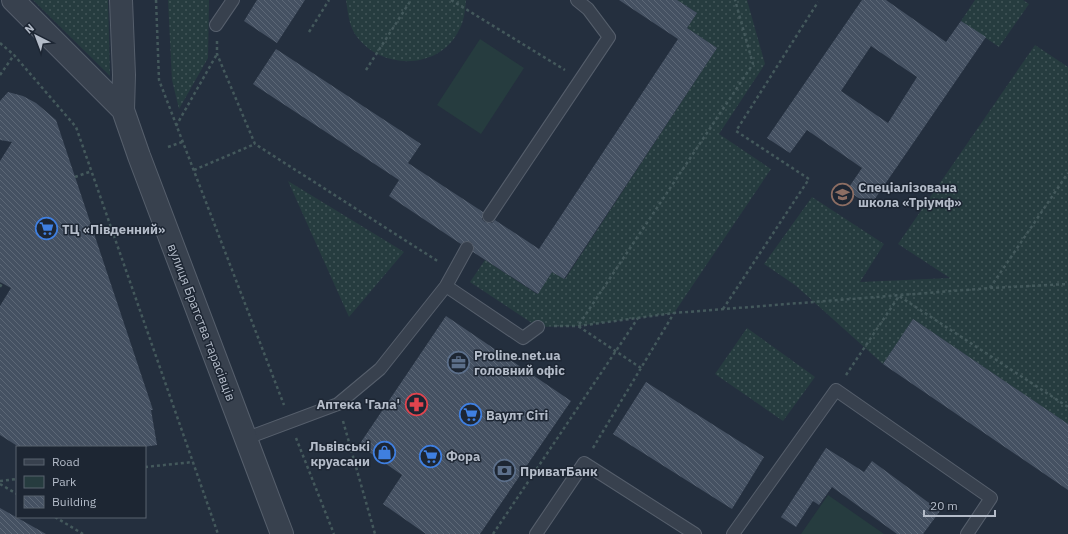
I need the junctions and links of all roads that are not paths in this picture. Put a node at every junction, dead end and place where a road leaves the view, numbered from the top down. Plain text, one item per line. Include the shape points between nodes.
1 (13, 0) edge
2 (121, 0) edge
3 (233, 0) edge
4 (577, 0) edge
5 (216, 25) road end
6 (123, 110) junction
7 (489, 216) dead end
8 (467, 248) dead end
9 (446, 286) junction
10 (538, 327) road end
11 (247, 438) junction
12 (282, 534) edge
13 (536, 534) edge
14 (695, 534) edge
15 (733, 534) edge
16 (967, 534) edge

1 - 6 street, вулиця Братства тарасівців
2 - 6 street, вулиця Братства тарасівців
3 - 5 lane
4 - 7 lane via 588,9 609,37
6 - 11 street, вулиця Братства тарасівців
8 - 9 lane
9 - 10 lane via 523,338
9 - 11 lane via 380,369 338,404
11 - 12 street, вулиця Братства тарасівців
13 - 14 lane via 584,463
15 - 16 lane via 836,390 991,498

